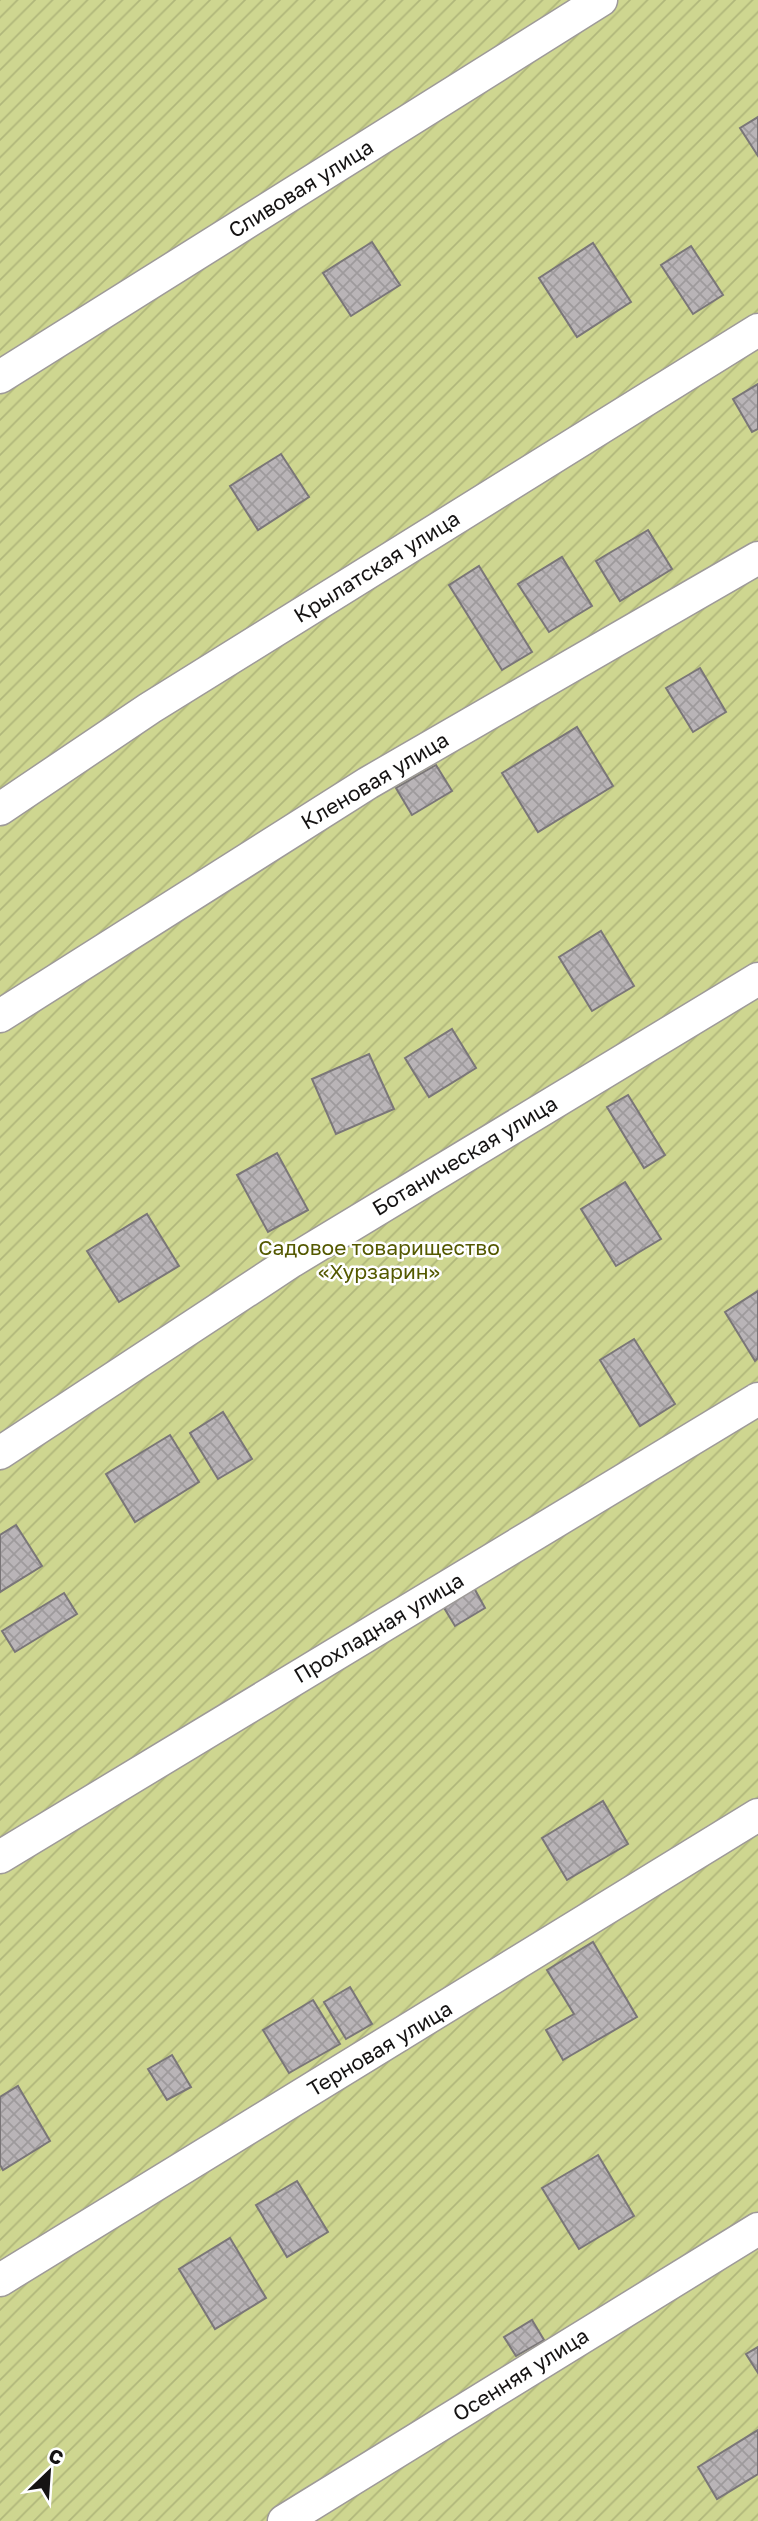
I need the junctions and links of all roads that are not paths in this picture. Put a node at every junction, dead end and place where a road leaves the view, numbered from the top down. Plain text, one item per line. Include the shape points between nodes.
1 (601, 0) edge
2 (758, 330) edge
3 (0, 377) edge
4 (758, 558) edge
5 (0, 809) edge
6 (758, 979) edge
7 (0, 1016) edge
8 (758, 1399) edge
9 (0, 1453) edge
10 (758, 1815) edge
11 (0, 1857) edge
12 (758, 2229) edge
13 (0, 2280) edge
14 (284, 2521) edge

1 - 3 street, Сливовая улица
2 - 5 street, Крылатская улица via 150,708
4 - 7 street, Кленовая улица via 369,783
6 - 9 street, Ботаническая улица via 292,1261
8 - 11 street, Прохладная улица
10 - 13 street, Терновая улица
12 - 14 street, Осенняя улица

